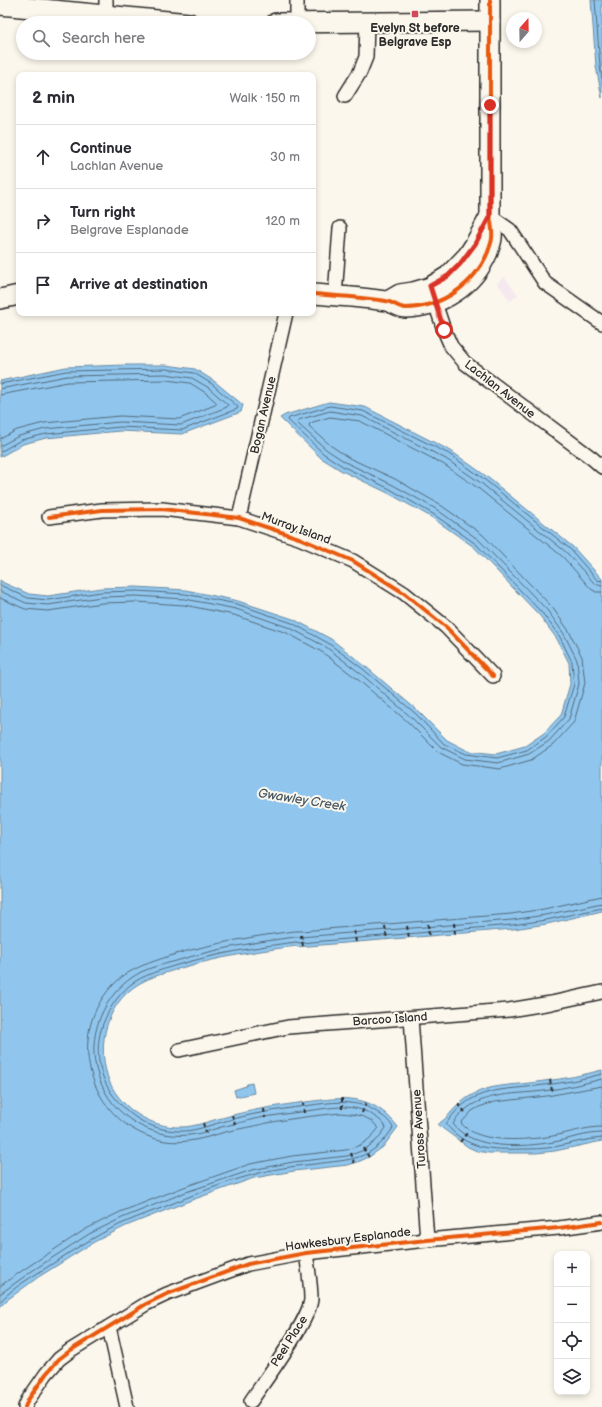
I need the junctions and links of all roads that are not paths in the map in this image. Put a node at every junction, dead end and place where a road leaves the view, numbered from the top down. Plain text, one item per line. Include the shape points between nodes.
1 (296, 0) edge
2 (490, 0) edge
3 (0, 5) edge
4 (106, 7) edge
5 (153, 16) edge
6 (296, 16) edge
7 (490, 21) junction
8 (316, 22) edge
9 (367, 22) junction
10 (345, 96) dead end
11 (490, 216) junction
12 (340, 228) dead end
13 (316, 294) edge
14 (433, 294) junction
15 (16, 296) edge
16 (335, 296) junction
17 (0, 299) edge
18 (285, 316) edge
19 (602, 323) edge
20 (602, 467) edge
21 (49, 517) dead end
22 (239, 518) junction
23 (493, 676) dead end
24 (602, 992) edge
25 (411, 1018) junction
26 (179, 1050) dead end
27 (602, 1222) edge
28 (427, 1240) junction
29 (306, 1253) junction
30 (109, 1327) junction
31 (251, 1400) dead end
32 (25, 1407) edge
33 (127, 1407) edge

1 - 6 street
2 - 7 street
3 - 4 street
4 - 5 street
7 - 9 street
7 - 11 street
8 - 9 street
9 - 10 street via 366,57
11 - 14 street via 475,244
11 - 19 street via 510,230 545,283
12 - 16 street
13 - 16 street
14 - 16 street via 400,294 388,301
14 - 20 street, Lachlan Avenue via 444,330 465,363
15 - 17 street
18 - 22 street, Bogan Avenue
21 - 22 street, Murray Island via 102,510 162,510
22 - 23 street, Murray Island via 299,538 352,561 404,593 446,627
24 - 25 street, Barcoo Island via 509,1010
25 - 26 street, Barcoo Island via 288,1027
25 - 28 street, Tuross Avenue
27 - 28 street, Hawkesbury Esplanade
28 - 29 street, Hawkesbury Esplanade
29 - 30 street, Hawkesbury Esplanade via 248,1264 210,1278 146,1304
29 - 31 street, Peel Place via 311,1300 308,1312
30 - 32 street, Hawkesbury Esplanade via 59,1359
30 - 33 street

